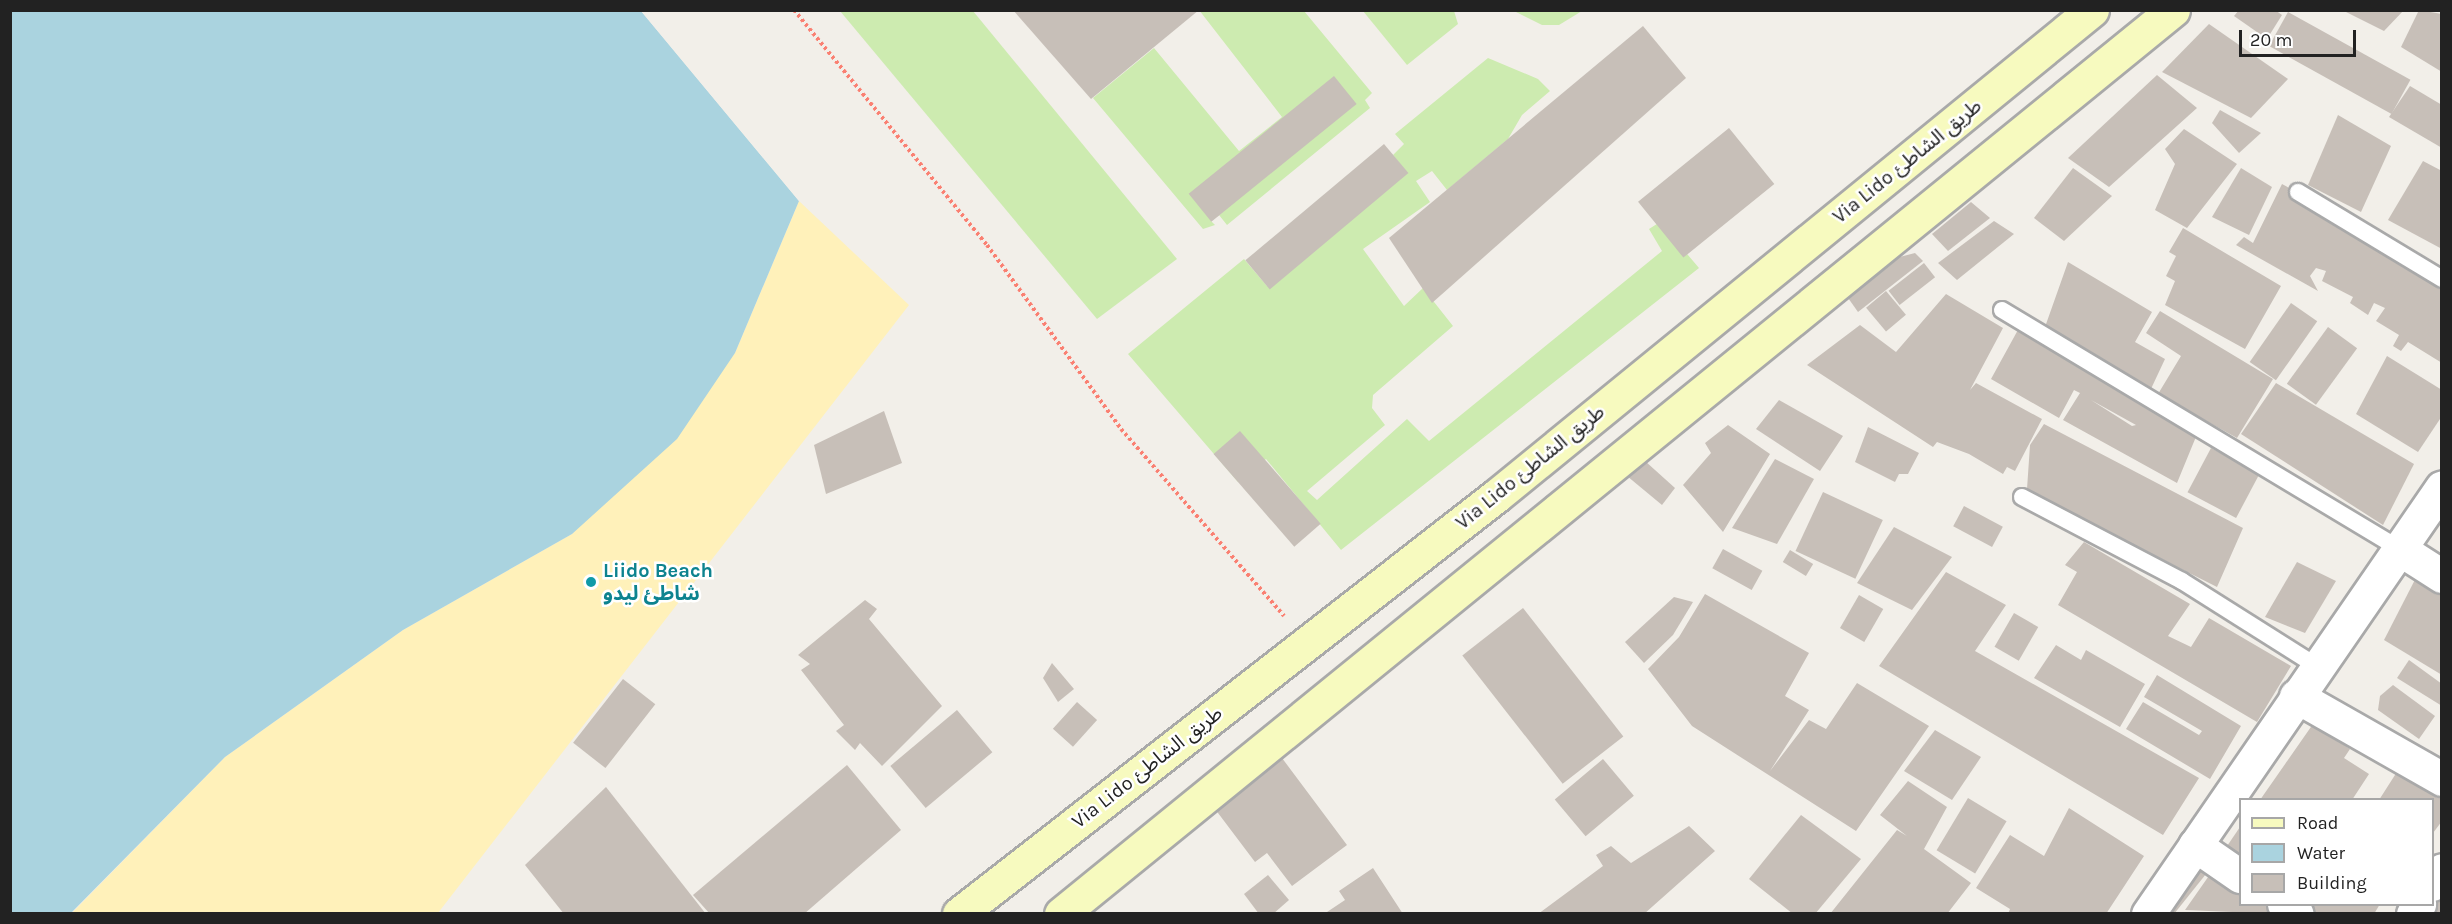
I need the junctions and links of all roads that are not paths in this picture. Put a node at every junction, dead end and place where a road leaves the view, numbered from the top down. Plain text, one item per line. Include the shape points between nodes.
1 (2092, 10) edge
2 (2173, 10) edge
3 (2298, 192) dead end
4 (2442, 279) edge
5 (2002, 310) dead end
6 (2442, 487) edge
7 (2022, 497) dead end
8 (2398, 548) junction
9 (2442, 576) edge
10 (2318, 668) junction
11 (2296, 696) junction
12 (2442, 779) edge
13 (2195, 845) junction
14 (2239, 875) edge
15 (959, 914) edge
16 (1061, 914) edge
17 (2148, 914) edge

1 - 15 main road, Via Lido طريق الشاطئ via 1309,642
2 - 16 main road
3 - 4 lane
5 - 8 lane
6 - 8 street
7 - 10 lane via 2182,581
8 - 9 street
8 - 10 street
10 - 11 street
11 - 12 street
11 - 13 street
13 - 14 street
13 - 17 street

